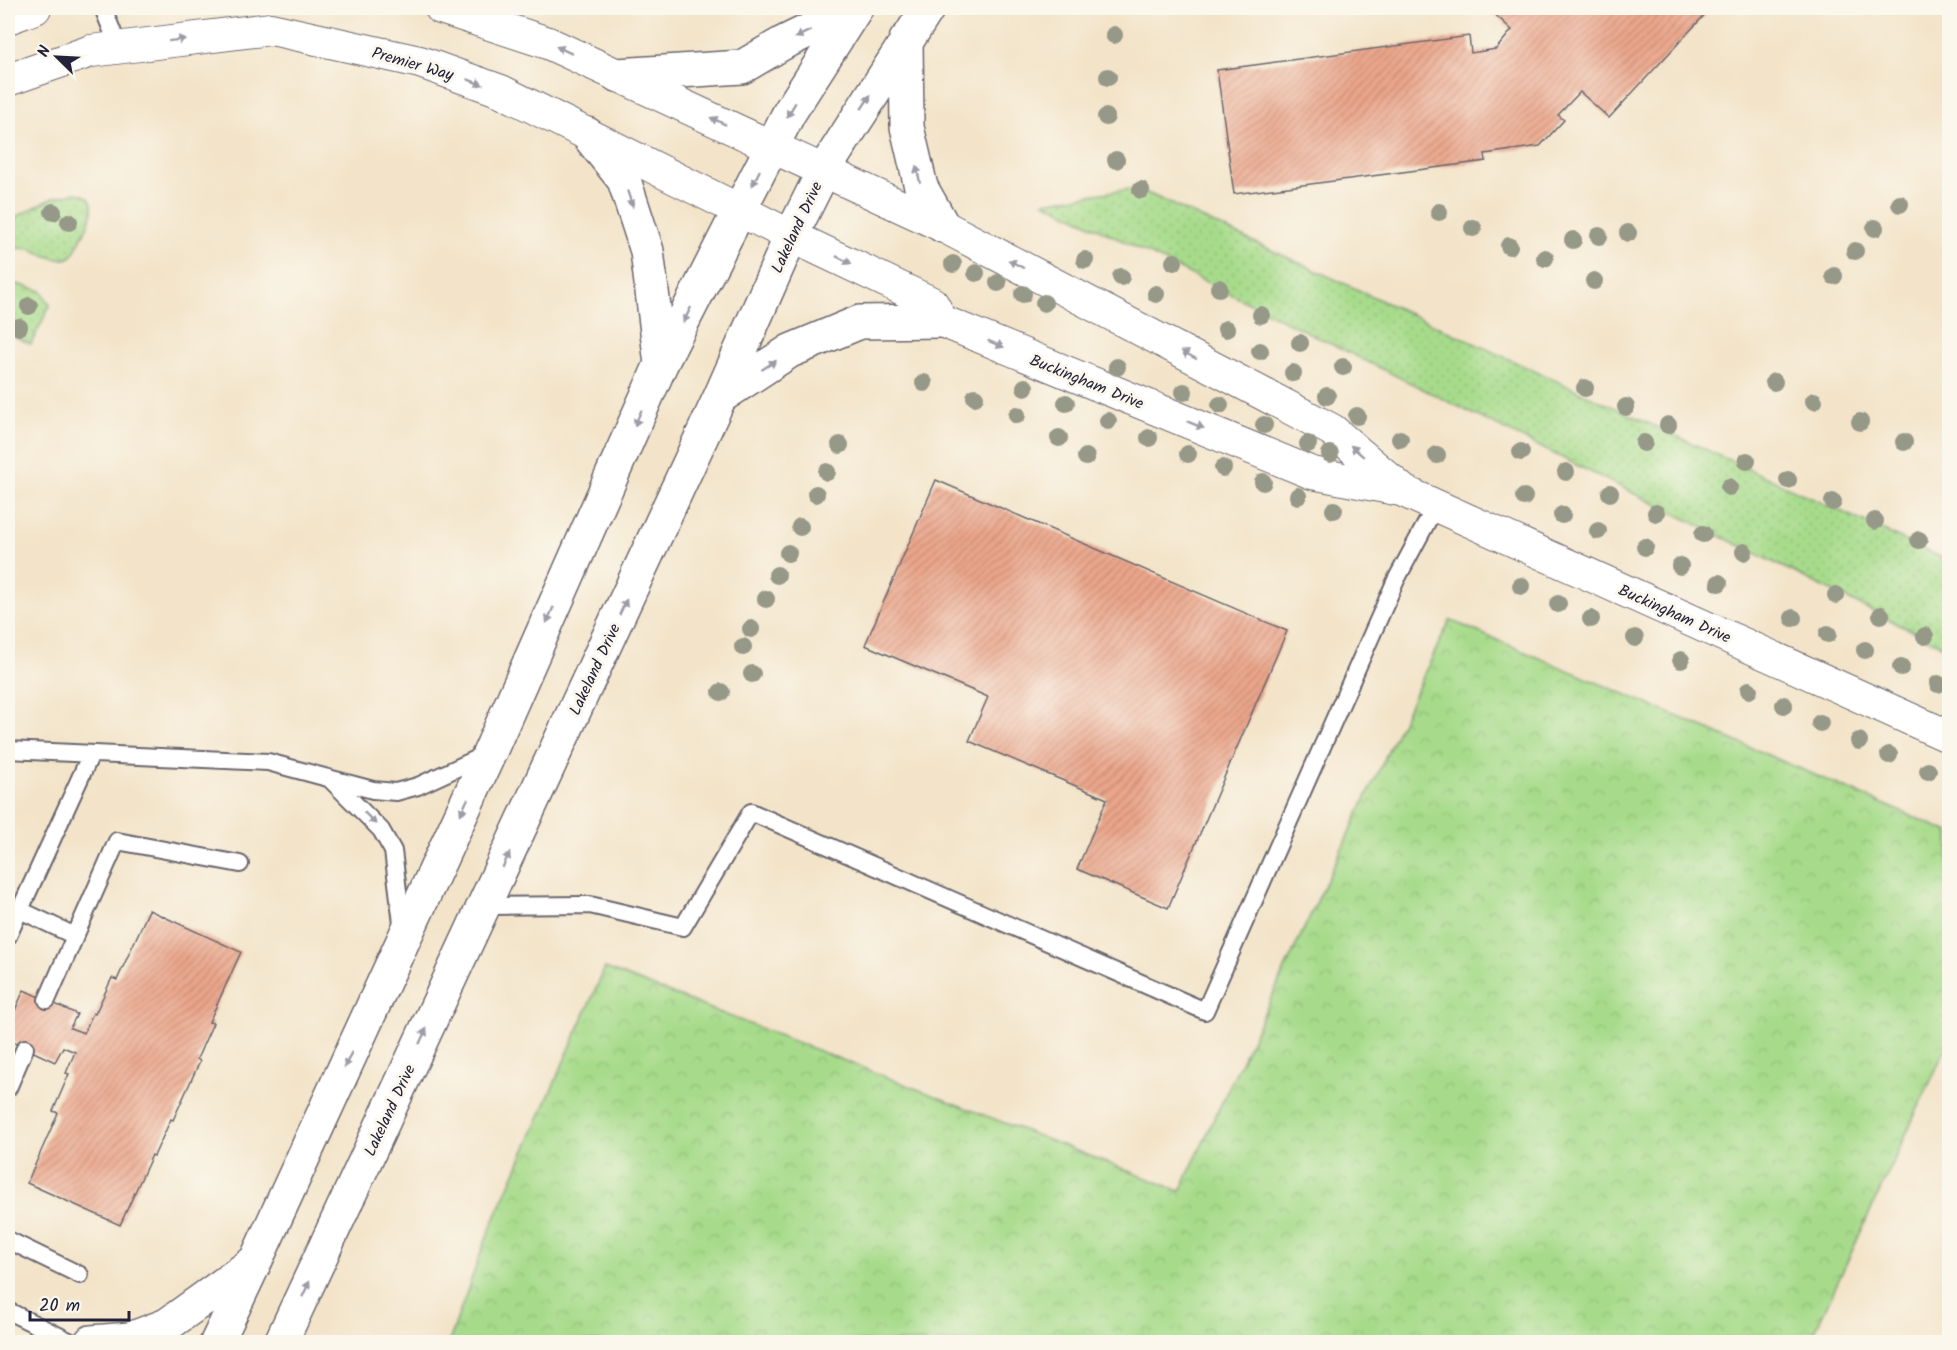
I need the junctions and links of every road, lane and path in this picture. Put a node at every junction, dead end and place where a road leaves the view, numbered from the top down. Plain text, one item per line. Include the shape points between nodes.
1 (35, 8) edge
2 (103, 8) edge
3 (441, 8) edge
4 (855, 8) edge
5 (928, 8) edge
6 (8, 18) edge
7 (906, 40) junction
8 (119, 48) junction
9 (617, 75) junction
10 (8, 80) edge
11 (587, 134) junction
12 (772, 145) junction
13 (824, 170) junction
14 (740, 210) junction
15 (943, 226) junction
16 (791, 236) junction
17 (942, 321) junction
18 (662, 364) junction
19 (720, 397) junction
20 (1401, 490) junction
21 (1436, 505) junction
22 (1950, 737) edge
23 (8, 750) edge
24 (91, 754) junction
25 (489, 754) junction
26 (328, 777) junction
27 (240, 864) dead end
28 (484, 906) junction
29 (20, 910) junction
30 (8, 936) edge
31 (75, 936) junction
32 (404, 939) junction
33 (47, 1000) dead end
34 (25, 1048) dead end
35 (8, 1088) edge
36 (8, 1240) edge
37 (256, 1260) junction
38 (80, 1275) dead end
39 (8, 1311) edge
40 (71, 1342) edge
41 (91, 1342) edge
42 (217, 1342) edge
43 (281, 1342) edge

1 - 6 street
2 - 8 lane
9 -> 3 street via 548,43
4 -> 9 main road via 742,67
4 -> 12 main road
5 - 7 main road, Lakeland Drive
13 -> 7 main road, Lakeland Drive
15 -> 7 main road via 921,187 907,127
8 - 10 street, Premier Way via 91,51
8 -> 11 street, Premier Way via 271,29 420,62 501,91
12 -> 9 street
11 - 14 street, Premier Way
11 -> 18 main road via 624,180 647,252
12 - 13 street
12 -> 14 main road
13 - 15 street, Buckingham Drive
13 - 16 main road, Lakeland Drive
14 - 16 street, Premier Way
14 -> 18 main road
20 -> 15 street, Buckingham Drive via 1332,430
16 -> 17 street, Buckingham Drive via 932,303
16 - 19 main road, Lakeland Drive
19 -> 17 main road via 790,351 860,322
17 -> 20 street, Buckingham Drive via 1312,472
18 -> 25 main road
28 -> 19 main road, Lakeland Drive
20 - 21 street, Buckingham Drive
21 - 22 street, Buckingham Drive
21 - 28 lane via 1396,580 1205,1011 751,812 683,927 590,905
23 - 24 lane
24 - 26 lane via 268,762
24 - 29 lane
25 - 26 lane via 396,792 373,790
25 -> 32 main road
26 -> 32 lane via 381,830 393,850
27 - 31 lane via 117,841
43 -> 28 main road, Lakeland Drive
29 - 30 lane
29 - 31 lane
31 - 33 lane
32 -> 37 main road
34 - 35 lane
36 - 38 lane
37 - 41 main road via 167,1325 130,1339
37 - 42 main road
39 - 40 lane

